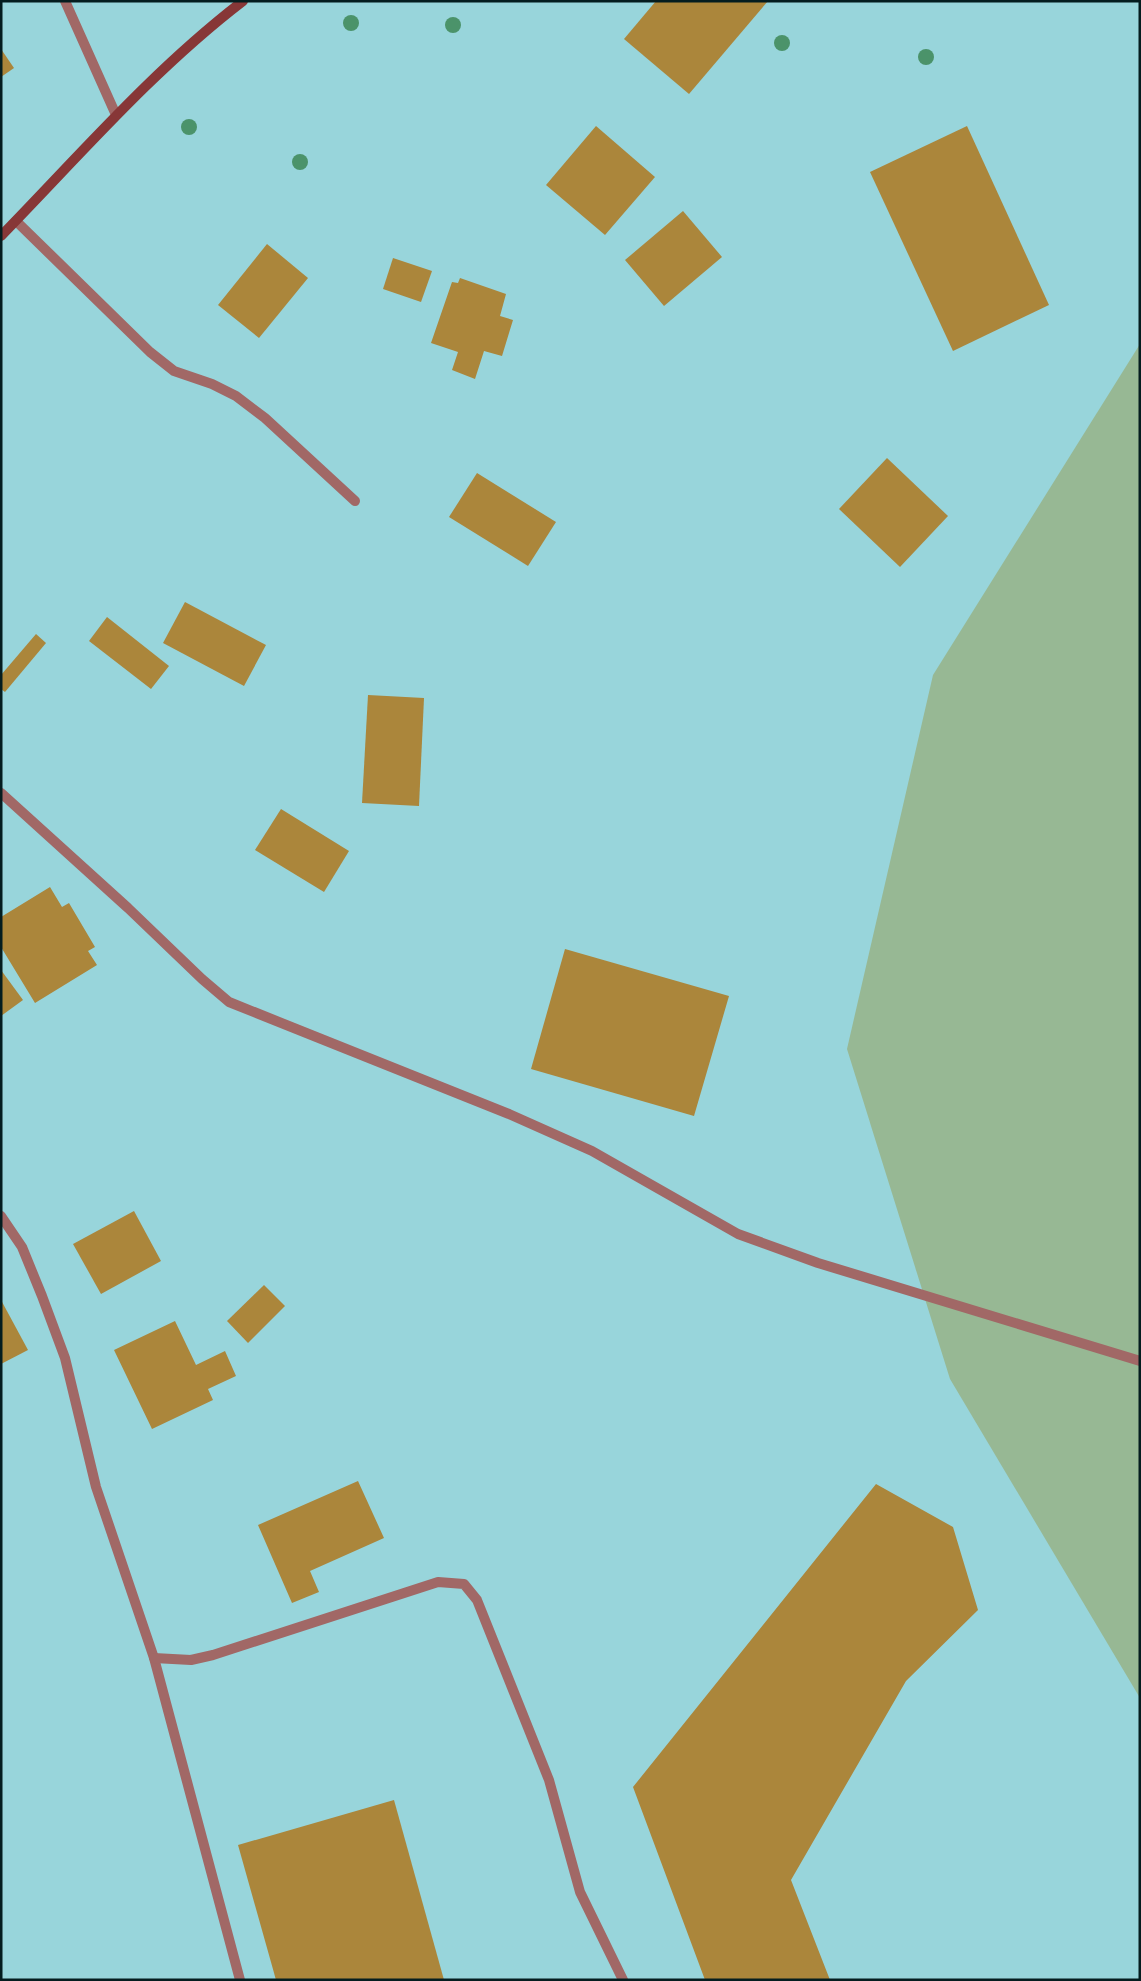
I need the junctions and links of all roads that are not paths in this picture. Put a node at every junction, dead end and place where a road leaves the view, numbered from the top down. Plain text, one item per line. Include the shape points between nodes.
1 (66, 1) edge
2 (243, 1) edge
3 (116, 115) junction
4 (16, 221) junction
5 (1, 236) edge
6 (355, 500) dead end
7 (1, 793) edge
8 (1, 1216) edge
9 (1140, 1361) edge
10 (154, 1658) junction
11 (240, 1980) edge
12 (623, 1980) edge

1 - 3 street
2 - 3 street via 218,20
3 - 4 street
4 - 5 street
4 - 6 street via 174,372 212,384 236,396 265,418
7 - 9 street via 229,1002 509,1114 592,1151 738,1234 818,1264
8 - 10 street via 22,1247 64,1358 96,1487
10 - 11 street
10 - 12 street via 191,1660 213,1655 438,1582 464,1584 477,1600 549,1780 580,1892

